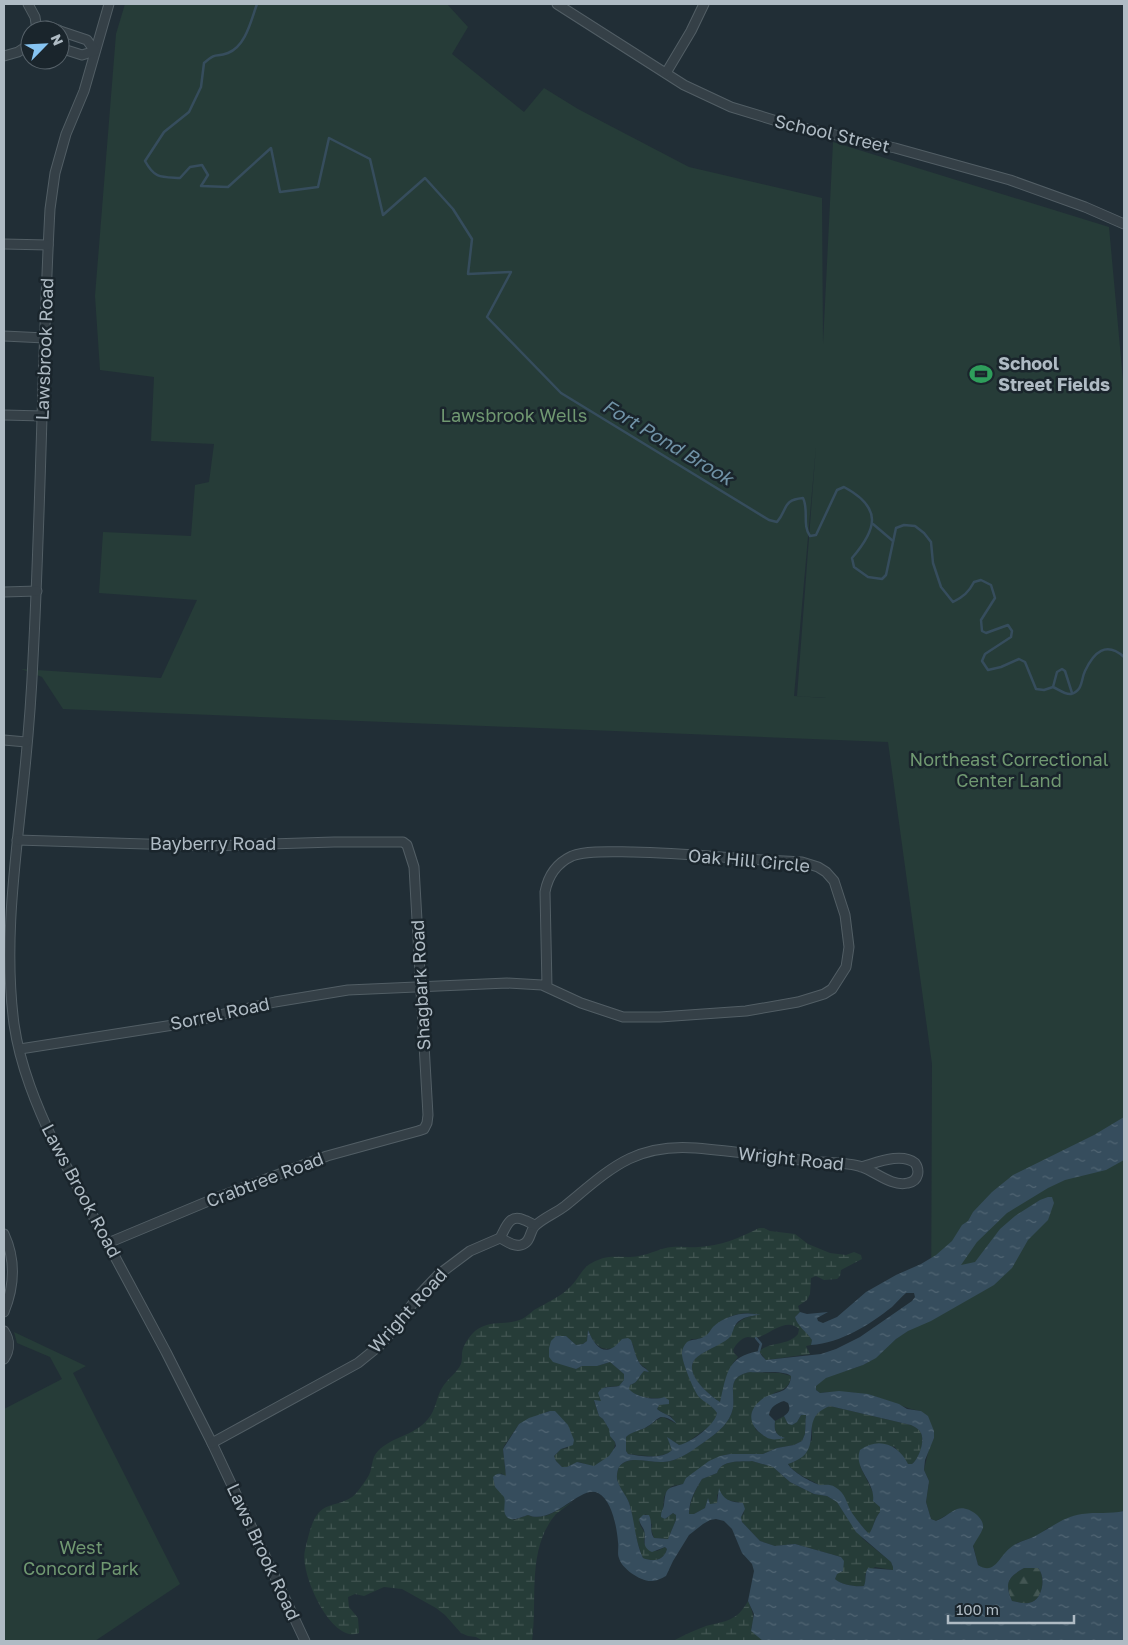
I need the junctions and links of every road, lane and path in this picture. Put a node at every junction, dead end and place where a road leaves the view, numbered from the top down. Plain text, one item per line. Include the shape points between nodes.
1 (28, 4) edge
2 (109, 4) edge
3 (557, 4) edge
4 (704, 4) edge
5 (35, 20) edge
6 (70, 34) edge
7 (20, 51) edge
8 (70, 51) edge
9 (95, 51) junction
10 (4, 56) edge
11 (666, 73) junction
12 (1124, 224) edge
13 (4, 244) edge
14 (48, 245) junction
15 (4, 336) edge
16 (45, 338) junction
17 (4, 415) edge
18 (43, 416) junction
19 (37, 590) junction
20 (4, 592) edge
21 (30, 702) joint
22 (4, 740) edge
23 (26, 742) junction
24 (17, 840) junction
25 (407, 844) joint
26 (7, 950) edge
27 (421, 986) junction
28 (547, 987) junction
29 (20, 1049) junction
30 (425, 1127) joint
31 (861, 1167) junction
32 (535, 1225) junction
33 (4, 1234) edge
34 (500, 1238) junction
35 (108, 1243) junction
36 (4, 1312) edge
37 (4, 1331) edge
38 (4, 1359) edge
39 (212, 1443) junction
40 (304, 1641) edge

1 - 5 street
2 - 9 street, Lawsbrook Road
3 - 11 street, School Street
4 - 11 street
6 - 9 street via 87,40
7 - 10 street
8 - 9 street via 82,55
9 - 14 street, Lawsbrook Road via 55,173
11 - 12 street, School Street via 731,107 1010,180
13 - 14 street
14 - 16 street, Lawsbrook Road
15 - 16 street
16 - 18 street, Lawsbrook Road
17 - 18 street
18 - 19 street, Lawsbrook Road
19 - 20 street
19 - 21 street, Lawsbrook Road
21 - 23 street, Laws Brook Road
22 - 23 street
23 - 24 street, Laws Brook Road
24 - 25 street, Bayberry Road via 210,846 385,841
24 - 26 street, Laws Brook Road
25 - 27 street, Shagbark Road via 414,867
26 - 29 street, Laws Brook Road via 10,1025
27 - 28 street, Oak Hill Circle via 507,983
27 - 29 street, Sorrel Road via 348,990 275,1002 186,1023
27 - 30 street, Shagbark Road via 428,1115
28 - 28 street, Oak Hill Circle via 581,1003 624,1017 746,1012 824,994 846,967 849,947 839,894 826,872 802,862 654,852 603,851 573,856 562,862 547,881
29 - 35 street, Laws Brook Road via 39,1112
30 - 35 street, Crabtree Road via 404,1137 381,1140 319,1160
31 - 31 street, Wright Road via 898,1183 912,1182 918,1172 915,1162 909,1159
31 - 32 street, Wright Road via 695,1148 653,1150 630,1157 609,1170
32 - 34 street via 515,1218 507,1224
32 - 34 street, Wright Road via 529,1240 522,1245 513,1245
33 - 36 street via 14,1270
34 - 39 street, Wright Road via 470,1251 438,1274 389,1335 363,1359
35 - 39 street, Laws Brook Road
37 - 38 street via 9,1345
39 - 40 street, Laws Brook Road

